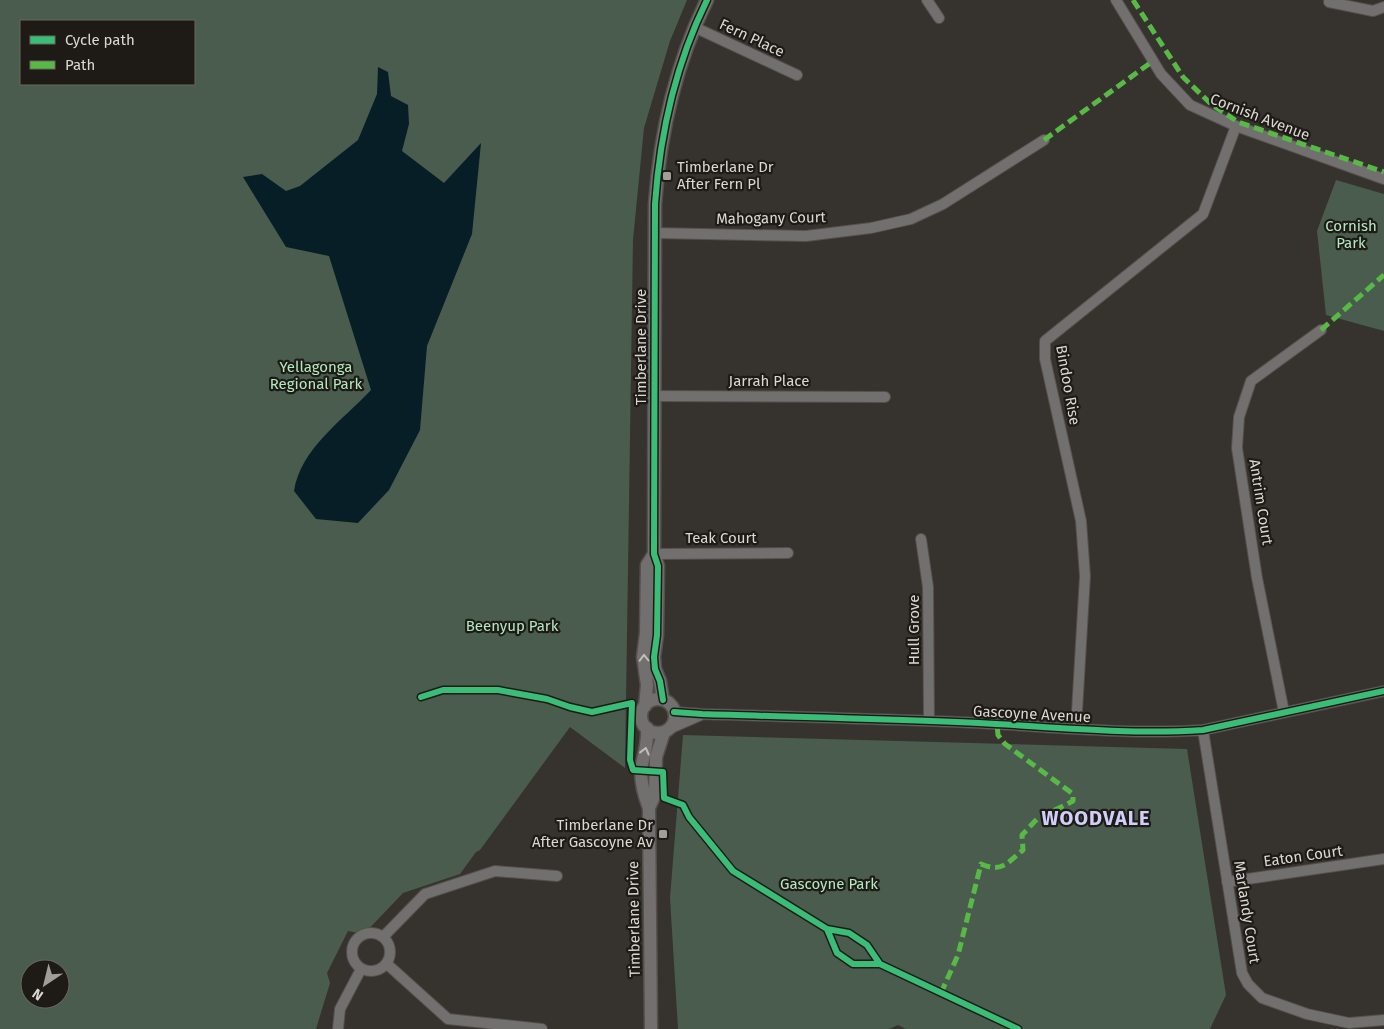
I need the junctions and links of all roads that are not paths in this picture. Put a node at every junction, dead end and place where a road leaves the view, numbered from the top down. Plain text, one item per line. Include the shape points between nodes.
1 (707, 0) edge
2 (927, 0) edge
3 (1116, 0) edge
4 (1328, 2) dead end
5 (1384, 6) edge
6 (939, 18) dead end
7 (694, 27) junction
8 (797, 75) dead end
9 (1236, 126) junction
10 (1044, 140) dead end
11 (1384, 179) edge
12 (654, 233) junction
13 (1321, 330) dead end
14 (653, 396) junction
15 (885, 397) dead end
16 (921, 539) dead end
17 (788, 553) dead end
18 (654, 554) junction
19 (1384, 691) edge
20 (663, 700) junction
21 (645, 706) junction
22 (674, 712) junction
23 (1284, 712) junction
24 (702, 714) junction
25 (929, 721) junction
26 (647, 728) junction
27 (1076, 728) junction
28 (667, 730) junction
29 (1203, 730) junction
30 (649, 808) junction
31 (1384, 859) edge
32 (557, 876) dead end
33 (1227, 882) junction
34 (383, 936) junction
35 (387, 964) junction
36 (361, 969) junction
37 (1384, 1020) edge
38 (338, 1029) edge
39 (542, 1029) edge
40 (651, 1029) edge

1 - 7 street, Timberlane Drive
2 - 6 street
3 - 9 street, Cornish Avenue via 1161,74 1190,105
4 - 5 street via 1373,11
7 - 8 street, Fern Place
7 - 12 street, Timberlane Drive via 673,86 664,127 657,167
9 - 11 street, Cornish Avenue
9 - 27 street, Bindoo Rise via 1202,214 1045,341 1045,359 1081,521 1085,576
10 - 12 street, Mahogany Court via 943,204 911,219 806,236
12 - 14 street, Timberlane Drive
13 - 23 street, Antrim Court via 1251,381 1239,417 1237,448 1254,559
14 - 15 street, Jarrah Place
14 - 18 street, Timberlane Drive
16 - 25 street, Hull Grove via 928,587
17 - 18 street, Teak Court
18 - 20 street, Timberlane Drive via 658,566 654,658
21 -> 18 street, Timberlane Drive via 647,685 643,658 647,565
19 - 23 street, Gascoyne Avenue
20 - 21 street via 653,700
20 - 22 street
21 - 26 street via 641,715
22 - 24 street, Gascoyne Avenue
22 - 28 street via 674,721
23 - 29 street, Gascoyne Avenue
24 - 25 street, Gascoyne Avenue
24 - 28 street, Gascoyne Avenue
25 - 27 street, Gascoyne Avenue
26 - 28 street via 655,732
30 -> 26 street, Timberlane Drive via 641,770 648,741
27 - 29 street, Gascoyne Avenue via 1140,732
28 - 30 street, Timberlane Drive via 656,757 655,794
29 - 33 street, Marlandy Court
30 - 40 street, Timberlane Drive
31 - 33 street, Eaton Court
32 - 34 street via 496,871 425,894
33 - 37 street, Marlandy Court via 1242,973 1254,992 1262,998 1336,1022
34 - 35 street via 391,954
34 - 36 street via 369,933 357,939 352,958
35 - 36 street via 376,971
35 - 39 street via 448,1019
36 - 38 street via 340,1008

